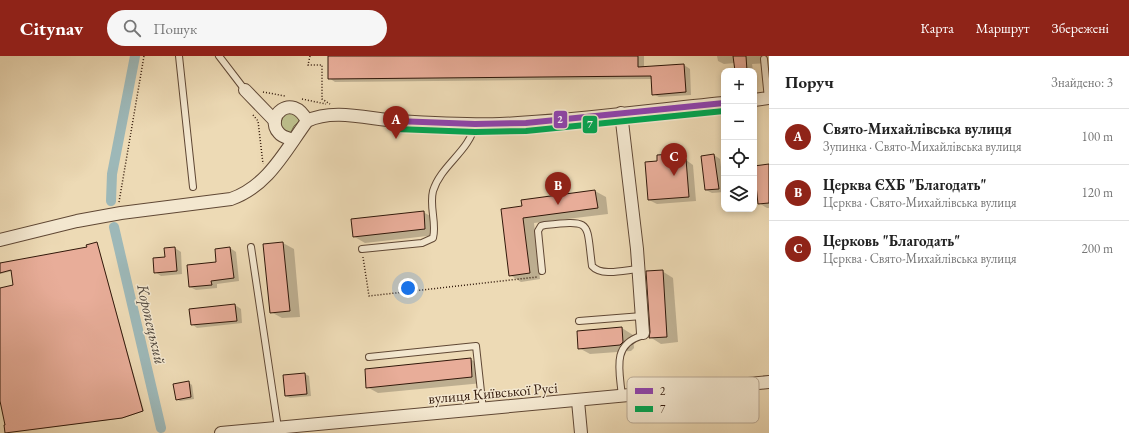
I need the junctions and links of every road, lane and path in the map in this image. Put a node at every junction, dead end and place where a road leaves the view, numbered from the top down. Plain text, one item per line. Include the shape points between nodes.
1 (144, 56) edge
2 (179, 56) edge
3 (220, 56) edge
4 (310, 56) edge
5 (764, 59) dead end
6 (245, 90) joint
7 (260, 91) dead end
8 (289, 97) dead end
9 (296, 98) dead end
10 (768, 99) edge
11 (757, 100) edge
12 (721, 103) edge
13 (255, 110) junction
14 (621, 113) junction
15 (276, 117) junction
16 (307, 121) junction
17 (475, 124) junction
18 (293, 140) junction
19 (263, 165) dead end
20 (193, 187) dead end
21 (119, 205) dead end
22 (0, 240) edge
23 (251, 247) dead end
24 (362, 249) joint
25 (638, 269) junction
26 (542, 271) joint
27 (642, 316) junction
28 (579, 321) dead end
29 (643, 334) joint
30 (369, 357) dead end
31 (769, 382) edge
32 (759, 383) edge
33 (627, 396) edge
34 (622, 397) junction
35 (578, 401) junction
36 (483, 410) junction
37 (278, 428) junction
38 (221, 433) edge
39 (581, 433) edge

1 - 21 path
2 - 20 lane
3 - 6 lane
4 - 9 path via 308,65 322,65 322,99 332,105
5 - 10 lane
6 - 13 street
7 - 8 path
10 - 11 street
12 - 14 street
13 - 15 street
13 - 19 path
14 - 17 street via 533,122
14 - 25 street
15 - 16 street via 285,108 294,107 302,112
15 - 18 street via 279,133
16 - 17 street via 333,115
16 - 18 street
17 - 24 lane via 470,139 444,169 433,192 433,238 422,243
18 - 22 street via 281,160 262,181 244,195 77,221
23 - 37 lane
24 - 26 path via 369,296 540,277
25 - 26 lane via 606,272 596,269 592,266 587,230 581,223 575,222 541,226 538,231
25 - 27 street
27 - 28 lane
27 - 29 street
29 - 34 lane via 630,340 620,352
30 - 36 lane via 476,346
31 - 32 street, вулиця Київської Русі
33 - 34 street, вулиця Київської Русі
34 - 35 street, вулиця Київської Русі
35 - 36 street, вулиця Київської Русі
35 - 39 street
36 - 37 street, вулиця Київської Русі
37 - 38 street, вулиця Київської Русі

